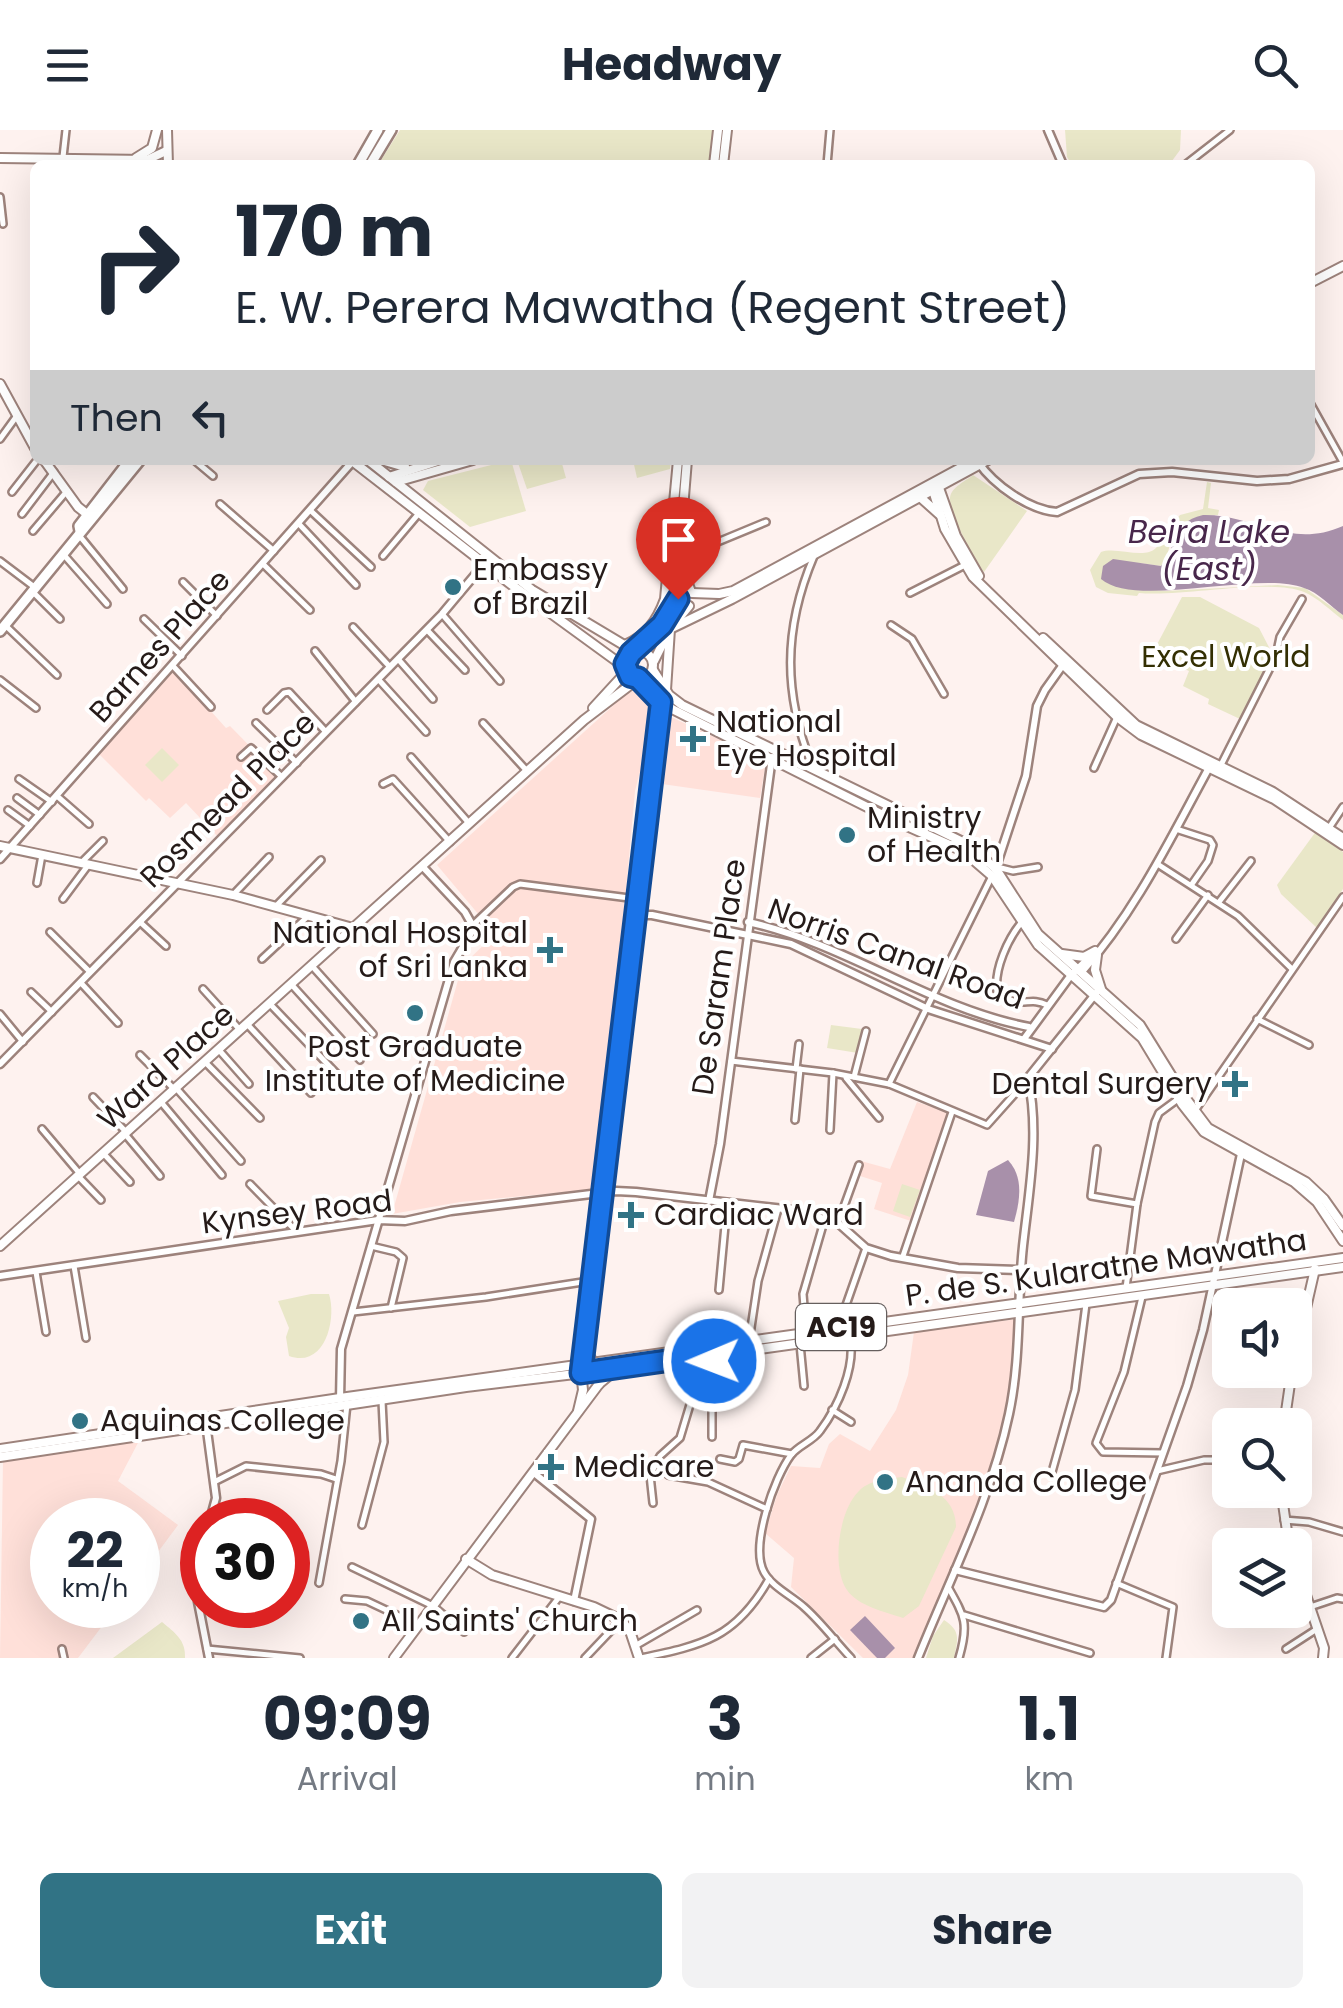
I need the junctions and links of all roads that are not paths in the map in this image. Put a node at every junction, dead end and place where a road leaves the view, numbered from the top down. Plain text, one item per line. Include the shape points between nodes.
1 (66, 130) edge
2 (157, 130) edge
3 (167, 130) edge
4 (378, 130) edge
5 (390, 130) edge
6 (718, 130) edge
7 (728, 130) edge
8 (830, 130) edge
9 (1045, 130) edge
10 (1217, 130) edge
11 (1230, 130) edge
12 (1214, 140) junction
13 (166, 151) junction
14 (62, 157) junction
15 (0, 158) edge
16 (136, 158) junction
17 (139, 160) edge
18 (167, 160) edge
19 (361, 160) edge
20 (373, 160) edge
21 (715, 160) edge
22 (724, 160) edge
23 (827, 160) edge
24 (1058, 160) edge
25 (1191, 160) edge
26 (0, 197) edge
27 (2, 224) edge
28 (1343, 266) edge
29 (1315, 280) edge
30 (0, 384) edge
31 (1315, 412) edge
32 (16, 417) junction
33 (0, 439) edge
34 (30, 440) edge
35 (1343, 463) edge
36 (36, 465) edge
37 (46, 465) edge
38 (127, 465) edge
39 (136, 465) edge
40 (200, 465) edge
41 (349, 465) edge
42 (359, 465) edge
43 (373, 465) edge
44 (392, 465) edge
45 (418, 465) edge
46 (422, 465) edge
47 (455, 465) edge
48 (678, 465) edge
49 (687, 465) edge
50 (972, 465) edge
51 (984, 465) edge
52 (54, 472) junction
53 (420, 474) junction
54 (214, 476) dead end
55 (389, 482) junction
56 (934, 485) junction
57 (64, 487) junction
58 (12, 492) dead end
59 (412, 494) junction
60 (920, 497) junction
61 (220, 504) dead end
62 (311, 511) junction
63 (420, 512) junction
64 (22, 514) dead end
65 (92, 515) junction
66 (941, 518) junction
67 (766, 522) dead end
68 (299, 524) junction
69 (32, 531) dead end
70 (79, 532) junction
71 (62, 552) junction
72 (274, 552) junction
73 (815, 554) junction
74 (383, 556) dead end
75 (680, 558) junction
76 (0, 561) edge
77 (263, 564) junction
78 (484, 564) junction
79 (965, 565) junction
80 (371, 567) dead end
81 (669, 577) junction
82 (183, 582) dead end
83 (356, 584) dead end
84 (33, 589) junction
85 (123, 589) dead end
86 (910, 593) dead end
87 (684, 594) junction
88 (1302, 599) dead end
89 (107, 604) dead end
90 (691, 606) junction
91 (706, 609) junction
92 (310, 610) dead end
93 (442, 614) junction
94 (217, 616) junction
95 (60, 619) dead end
96 (144, 619) dead end
97 (890, 625) dead end
98 (353, 627) dead end
99 (2, 628) edge
100 (670, 629) junction
101 (426, 630) junction
102 (625, 645) junction
103 (315, 651) dead end
104 (636, 651) junction
105 (182, 656) junction
106 (398, 659) junction
107 (1064, 663) junction
108 (173, 666) junction
109 (653, 666) junction
110 (390, 668) junction
111 (465, 670) dead end
112 (626, 670) junction
113 (56, 675) dead end
114 (638, 678) junction
115 (378, 679) junction
116 (0, 680) edge
117 (500, 681) dead end
118 (666, 690) junction
119 (944, 694) dead end
120 (433, 699) dead end
121 (356, 702) junction
122 (661, 702) junction
123 (210, 707) dead end
124 (36, 708) dead end
125 (267, 710) dead end
126 (1117, 717) junction
127 (584, 720) junction
128 (256, 723) dead end
129 (483, 723) dead end
130 (326, 732) junction
131 (426, 732) dead end
132 (773, 754) junction
133 (242, 757) dead end
134 (410, 758) dead end
135 (296, 762) junction
136 (1215, 767) junction
137 (1094, 768) dead end
138 (814, 771) junction
139 (527, 772) junction
140 (282, 777) junction
141 (19, 779) dead end
142 (383, 784) dead end
143 (17, 798) dead end
144 (54, 799) junction
145 (1343, 808) edge
146 (8, 810) dead end
147 (40, 815) junction
148 (89, 824) dead end
149 (469, 824) junction
150 (30, 826) junction
151 (1328, 828) junction
152 (1176, 829) junction
153 (103, 841) dead end
154 (1343, 841) edge
155 (450, 842) junction
156 (5, 847) edge
157 (42, 855) junction
158 (269, 857) dead end
159 (0, 859) edge
160 (322, 860) dead end
161 (1250, 861) dead end
162 (85, 864) junction
163 (1159, 865) junction
164 (422, 866) junction
165 (1038, 867) dead end
166 (995, 871) junction
167 (178, 882) junction
168 (37, 883) dead end
169 (1192, 884) junction
170 (233, 894) junction
171 (1208, 895) junction
172 (63, 899) dead end
173 (637, 899) junction
174 (1219, 902) junction
175 (1342, 902) edge
176 (276, 906) junction
177 (308, 915) junction
178 (634, 915) junction
179 (140, 922) junction
180 (748, 922) junction
181 (1022, 923) junction
182 (474, 924) junction
183 (354, 928) junction
184 (50, 932) dead end
185 (746, 934) junction
186 (1176, 939) dead end
187 (166, 946) dead end
188 (1096, 953) junction
189 (1058, 954) junction
190 (262, 960) dead end
191 (312, 966) junction
192 (1292, 969) junction
193 (90, 973) junction
194 (1076, 974) junction
195 (81, 983) junction
196 (291, 984) junction
197 (203, 989) dead end
198 (1098, 991) junction
199 (30, 992) dead end
200 (934, 996) junction
201 (270, 1003) junction
202 (1047, 1005) junction
203 (928, 1009) junction
204 (52, 1012) junction
205 (0, 1014) edge
206 (1257, 1020) junction
207 (118, 1023) dead end
208 (244, 1027) junction
209 (1030, 1027) junction
210 (866, 1031) dead end
211 (374, 1034) dead end
212 (1024, 1039) junction
213 (23, 1042) junction
214 (799, 1044) dead end
215 (1309, 1044) dead end
216 (1052, 1049) junction
217 (218, 1050) junction
218 (140, 1055) dead end
219 (360, 1060) dead end
220 (731, 1060) junction
221 (205, 1062) junction
222 (0, 1064) edge
223 (798, 1069) junction
224 (833, 1073) junction
225 (337, 1074) dead end
226 (844, 1075) junction
227 (854, 1077) junction
228 (1028, 1078) junction
229 (249, 1084) dead end
230 (889, 1084) junction
231 (175, 1089) junction
232 (311, 1093) dead end
233 (93, 1097) dead end
234 (1181, 1098) junction
235 (161, 1102) junction
236 (952, 1111) junction
237 (1194, 1112) junction
238 (260, 1118) dead end
239 (879, 1118) dead end
240 (795, 1120) dead end
241 (42, 1129) dead end
242 (830, 1130) dead end
243 (126, 1133) junction
244 (1097, 1149) dead end
245 (103, 1153) junction
246 (1240, 1154) junction
247 (241, 1160) dead end
248 (858, 1165) dead end
249 (79, 1175) junction
250 (222, 1175) dead end
251 (160, 1176) dead end
252 (130, 1182) dead end
253 (250, 1184) dead end
254 (600, 1194) junction
255 (101, 1200) dead end
256 (710, 1201) junction
257 (727, 1204) junction
258 (1138, 1204) junction
259 (778, 1209) junction
260 (825, 1218) junction
261 (378, 1220) junction
262 (838, 1223) junction
263 (1343, 1226) edge
264 (298, 1233) junction
265 (1343, 1241) edge
266 (0, 1246) edge
267 (371, 1246) junction
268 (866, 1248) junction
269 (902, 1256) junction
270 (1343, 1258) edge
271 (74, 1266) junction
272 (1343, 1266) edge
273 (1021, 1270) junction
274 (1316, 1270) junction
275 (36, 1272) junction
276 (0, 1276) edge
277 (1213, 1279) junction
278 (592, 1280) junction
279 (1126, 1288) junction
280 (1312, 1288) edge
281 (720, 1290) dead end
282 (1143, 1294) junction
283 (1086, 1301) junction
284 (1022, 1306) junction
285 (392, 1308) junction
286 (352, 1312) junction
287 (848, 1330) junction
288 (46, 1332) dead end
289 (806, 1332) junction
290 (86, 1338) dead end
291 (749, 1340) junction
292 (800, 1342) junction
293 (584, 1345) junction
294 (713, 1350) junction
295 (698, 1358) junction
296 (595, 1368) junction
297 (581, 1369) junction
298 (616, 1369) junction
299 (599, 1384) junction
300 (804, 1386) dead end
301 (382, 1396) junction
302 (343, 1401) junction
303 (832, 1410) junction
304 (578, 1411) junction
305 (851, 1422) dead end
306 (206, 1423) junction
307 (712, 1436) dead end
308 (0, 1453) edge
309 (1164, 1453) junction
310 (792, 1454) junction
311 (720, 1459) dead end
312 (1212, 1460) edge
313 (1157, 1470) junction
314 (1052, 1472) dead end
315 (534, 1473) junction
316 (668, 1475) dead end
317 (336, 1479) junction
318 (214, 1482) junction
319 (216, 1498) edge
320 (653, 1503) dead end
321 (1283, 1508) edge
322 (767, 1509) junction
323 (1284, 1520) junction
324 (362, 1525) dead end
325 (1286, 1528) edge
326 (1343, 1532) edge
327 (466, 1560) junction
328 (352, 1567) dead end
329 (954, 1570) junction
330 (769, 1580) junction
331 (319, 1583) dead end
332 (1116, 1583) junction
333 (948, 1587) junction
334 (560, 1596) junction
335 (344, 1598) dead end
336 (1343, 1599) edge
337 (574, 1601) junction
338 (1312, 1605) edge
339 (433, 1606) junction
340 (697, 1610) dead end
341 (1312, 1613) edge
342 (964, 1615) junction
343 (621, 1620) junction
344 (418, 1625) junction
345 (203, 1628) edge
346 (1317, 1629) junction
347 (464, 1632) dead end
348 (835, 1640) junction
349 (635, 1646) junction
350 (1286, 1648) dead end
351 (62, 1650) dead end
352 (1090, 1652) dead end
353 (208, 1654) edge
354 (849, 1657) edge
355 (64, 1658) edge
356 (300, 1658) edge
357 (394, 1658) edge
358 (512, 1658) edge
359 (585, 1658) edge
360 (640, 1658) edge
361 (811, 1658) edge
362 (918, 1658) edge
363 (959, 1658) edge
364 (1166, 1658) edge
365 (1324, 1658) edge

1 - 14 street
2 - 16 main road via 152,148
3 - 13 main road
4 - 19 highway
5 - 20 highway
6 - 21 main road
7 - 22 main road
8 - 23 street
9 - 24 street
10 - 12 street
11 - 12 street
12 - 25 street
13 - 16 main road
13 - 18 main road
14 - 15 main road
14 - 16 main road
16 - 17 main road
26 - 27 street
28 - 29 main road
30 - 32 main road
31 - 35 street
32 - 33 street
32 - 34 main road
35 - 51 street via 1257,482 1139,474 1057,512 1011,492
36 - 58 street
37 - 52 main road
38 - 65 highway
39 - 65 highway
40 - 54 street
41 - 62 street, Barnes Place
42 - 55 main road
43 - 55 main road
44 - 45 main road
46 - 55 main road
47 - 53 main road
48 - 81 main road
49 - 75 main road
50 - 56 main road
52 - 57 main road
52 - 64 street
53 - 55 main road
53 - 59 main road
55 - 59 main road
55 - 63 main road
56 - 60 main road
56 - 66 main road
56 - 87 main road via 733,591
56 - 107 main road via 974,568
57 - 65 main road
57 - 69 street
59 - 102 main road via 532,590
60 - 66 main road
60 - 73 main road
61 - 72 street
62 - 68 street, Barnes Place
62 - 80 street
63 - 74 street
63 - 78 main road
65 - 70 highway
66 - 79 main road
67 - 75 street
68 - 72 street, Barnes Place
68 - 83 street
70 - 71 highway
70 - 85 street
71 - 84 highway
71 - 89 street
72 - 77 street, Barnes Place
73 - 91 main road
73 - 138 street via 798,593 788,654 799,734
75 - 87 main road
76 - 84 street
77 - 92 street
77 - 94 street, Barnes Place
78 - 93 street, Rosmead Place
78 - 112 main road
79 - 86 street
79 - 107 main road
81 - 87 main road
81 - 102 main road via 656,619
82 - 94 street
84 - 95 street
84 - 99 highway
87 - 90 main road
87 - 90 main road via 682,605
87 - 104 main road
88 - 136 street
90 - 91 main road
90 - 100 main road
91 - 100 main road
93 - 101 street, Rosmead Place
93 - 117 street
94 - 105 street, Barnes Place
96 - 105 street
97 - 119 street via 912,639
98 - 110 street
99 - 113 street
100 - 109 main road
100 - 118 main road
101 - 106 street, Rosmead Place
101 - 111 street
102 - 104 main road
103 - 121 street
104 - 109 main road via 650,655
104 - 112 main road
105 - 108 street, Barnes Place
106 - 110 street, Rosmead Place
106 - 120 street
107 - 126 main road
107 - 136 main road via 1132,722
107 - 166 street via 1037,706 1026,776
108 - 123 street
108 - 144 street, Barnes Place
109 - 114 main road
109 - 118 main road
110 - 115 street, Rosmead Place
112 - 114 main road
112 - 127 main road, Ward Place
114 - 122 main road
114 - 127 main road, Ward Place
115 - 121 street, Rosmead Place
115 - 131 street
116 - 124 street
118 - 132 main road
121 - 130 street, Rosmead Place
122 - 132 main road
122 - 173 main road
125 - 130 street via 289,692
126 - 136 main road
126 - 137 street
127 - 139 main road, Ward Place
128 - 135 street
129 - 139 street
130 - 135 street, Rosmead Place
132 - 138 main road
132 - 166 main road
132 - 180 street, De Saram Place
133 - 140 street via 251,748
134 - 149 street
135 - 140 street, Rosmead Place
136 - 151 main road via 1274,792
136 - 152 street
136 - 154 main road
138 - 166 main road via 967,844
139 - 149 main road, Ward Place
140 - 167 street, Rosmead Place
141 - 144 street
142 - 155 street via 392,779
143 - 147 street
144 - 147 street, Barnes Place
144 - 148 street
145 - 151 street
146 - 150 street
147 - 150 street, Barnes Place
149 - 155 main road, Ward Place
150 - 156 street, Barnes Place
151 - 154 main road
152 - 163 street
152 - 169 street via 1212,842
153 - 162 street
155 - 164 main road, Ward Place
156 - 157 main road
156 - 159 street, Barnes Place
157 - 162 main road
157 - 168 street
158 - 170 street
160 - 176 street
161 - 174 street
162 - 167 main road
162 - 172 street
163 - 169 street
163 - 188 street
164 - 182 street
164 - 183 main road, Ward Place
165 - 166 street
166 - 181 main road
166 - 189 main road
166 - 200 street
167 - 170 main road
167 - 179 street, Rosmead Place
169 - 171 street
170 - 176 main road
171 - 174 street
171 - 186 street
173 - 178 main road
173 - 182 street via 520,884
174 - 192 street
175 - 192 street
176 - 177 main road
177 - 183 main road
177 - 190 street
178 - 185 street, Norris Canal Road
178 - 254 main road
179 - 187 street
179 - 193 street, Rosmead Place
180 - 185 street, De Saram Place
180 - 200 street, Norris Canal Road via 841,952
181 - 194 main road via 1038,945
181 - 202 street via 1006,949 997,991 1014,1003
182 - 261 street via 454,962
183 - 191 main road, Ward Place
184 - 193 street
185 - 203 street, Norris Canal Road via 791,944
185 - 220 street, De Saram Place
188 - 189 main road
188 - 194 street
188 - 198 main road
189 - 194 main road
191 - 196 main road, Ward Place
191 - 211 street
192 - 206 street
193 - 195 street, Rosmead Place
194 - 198 main road
194 - 202 street
195 - 204 street, Rosmead Place
195 - 207 street
196 - 201 main road, Ward Place
196 - 219 street
197 - 208 street
198 - 216 street
198 - 234 main road via 1142,1038
199 - 204 street
200 - 203 street
200 - 209 street, Norris Canal Road
201 - 208 main road, Ward Place
201 - 225 street
202 - 209 street
203 - 212 street, Norris Canal Road
203 - 230 street
204 - 213 street, Rosmead Place
205 - 213 street
206 - 215 street
206 - 237 street
208 - 217 main road, Ward Place
208 - 232 street
209 - 212 street
210 - 227 street
212 - 216 street, Norris Canal Road
213 - 222 street, Rosmead Place
214 - 223 street
216 - 228 street
217 - 221 main road, Ward Place
217 - 229 street
218 - 231 street
220 - 223 street
220 - 256 street, De Saram Place
221 - 231 main road, Ward Place
221 - 238 street
223 - 224 street
223 - 240 street
224 - 226 street
224 - 242 street
226 - 227 street
226 - 239 street
227 - 230 street
228 - 236 street via 988,1125
228 - 273 street via 1034,1130
230 - 236 street
231 - 235 main road, Ward Place
231 - 247 street
233 - 243 street
234 - 237 main road
234 - 246 main road via 1204,1132
234 - 258 street via 1155,1122
235 - 243 main road, Ward Place
235 - 250 street
236 - 269 street
237 - 263 main road via 1208,1128 1306,1182
241 - 249 street
243 - 245 main road, Ward Place
243 - 251 street
244 - 258 street via 1090,1196
245 - 249 main road, Ward Place
245 - 252 street
246 - 265 main road via 1294,1182
246 - 277 street
248 - 262 street
249 - 255 street
249 - 266 main road, Ward Place
253 - 264 street
254 - 256 street, Kynsey Road
254 - 261 street, Kynsey Road
254 - 278 main road
256 - 257 street, Kynsey Road
257 - 259 street, Kynsey Road
257 - 281 street
258 - 279 street
259 - 260 street, Kynsey Road
259 - 291 street
260 - 262 street, Kynsey Road
260 - 289 street via 804,1294
261 - 264 street, Kynsey Road
261 - 267 street
262 - 268 street
264 - 271 street, Kynsey Road
267 - 285 street via 403,1258
267 - 286 street
268 - 269 street
268 - 287 street via 846,1308
269 - 273 street via 958,1268
270 - 277 main road, P. de S. Kularatne Mawatha / AC19
271 - 275 street, Kynsey Road
271 - 290 street
272 - 274 main road, P. de S. Kularatne Mawatha / AC19
273 - 284 street
274 - 277 main road, P. de S. Kularatne Mawatha / AC19
274 - 280 main road
275 - 276 street, Kynsey Road
275 - 288 street
277 - 279 main road, P. de S. Kularatne Mawatha / AC19
277 - 282 main road, P. de S. Kularatne Mawatha / AC19
277 - 309 street
278 - 285 street
278 - 293 main road
279 - 284 main road, P. de S. Kularatne Mawatha / AC19
282 - 283 main road, P. de S. Kularatne Mawatha / AC19
282 - 309 street via 1124,1372 1096,1443 1103,1452
283 - 284 main road, P. de S. Kularatne Mawatha / AC19
283 - 314 street via 1074,1390
284 - 287 main road, P. de S. Kularatne Mawatha / AC19
284 - 329 street via 1000,1453
285 - 286 street
286 - 302 street via 342,1349
287 - 289 main road, P. de S. Kularatne Mawatha / AC19
287 - 292 main road, P. de S. Kularatne Mawatha / AC19
287 - 303 street via 852,1356
289 - 291 main road, P. de S. Kularatne Mawatha / AC19
291 - 294 main road, P. de S. Kularatne Mawatha / AC19
292 - 294 main road, P. de S. Kularatne Mawatha / AC19
292 - 300 street
293 - 296 main road
293 - 297 main road
294 - 295 main road, P. de S. Kularatne Mawatha / AC19
294 - 296 main road, P. de S. Kularatne Mawatha / AC19
294 - 307 street
295 - 298 main road, P. de S. Kularatne Mawatha / AC19
295 - 320 street via 680,1438 650,1475
296 - 297 main road, P. de S. Kularatne Mawatha / AC19
296 - 298 main road, P. de S. Kularatne Mawatha / AC19
296 - 299 main road
297 - 301 main road, P. de S. Kularatne Mawatha / AC19
297 - 304 main road
298 - 299 main road
299 - 304 main road
301 - 302 main road, P. de S. Kularatne Mawatha / AC19
301 - 324 street via 384,1442
302 - 306 main road, AC19
302 - 317 street
303 - 305 street
303 - 310 street via 819,1433
304 - 315 main road
306 - 308 main road, AC19
306 - 318 street
309 - 313 street
310 - 311 street via 743,1445 739,1460
310 - 322 street
312 - 313 street
313 - 332 street
315 - 327 main road
315 - 337 street via 591,1519
316 - 322 street via 708,1482
317 - 318 street via 246,1466
317 - 331 street
318 - 319 street
321 - 323 main road
322 - 330 street via 759,1554
323 - 325 main road
323 - 326 street
327 - 334 main road
327 - 339 main road
328 - 339 street
329 - 332 street via 1104,1607
329 - 333 street
330 - 348 street
330 - 360 street via 732,1628 694,1646
332 - 364 street via 1174,1607
333 - 342 street
333 - 362 street
334 - 337 main road
334 - 358 street
335 - 344 street via 367,1601
336 - 338 street
337 - 343 main road
339 - 344 main road
339 - 347 street
340 - 349 street
341 - 346 main road
342 - 352 street
342 - 363 street
343 - 349 main road
343 - 359 street
344 - 357 main road
345 - 353 street
346 - 350 street
346 - 365 main road
348 - 354 street
348 - 361 street
349 - 360 main road
351 - 355 street
353 - 356 street

